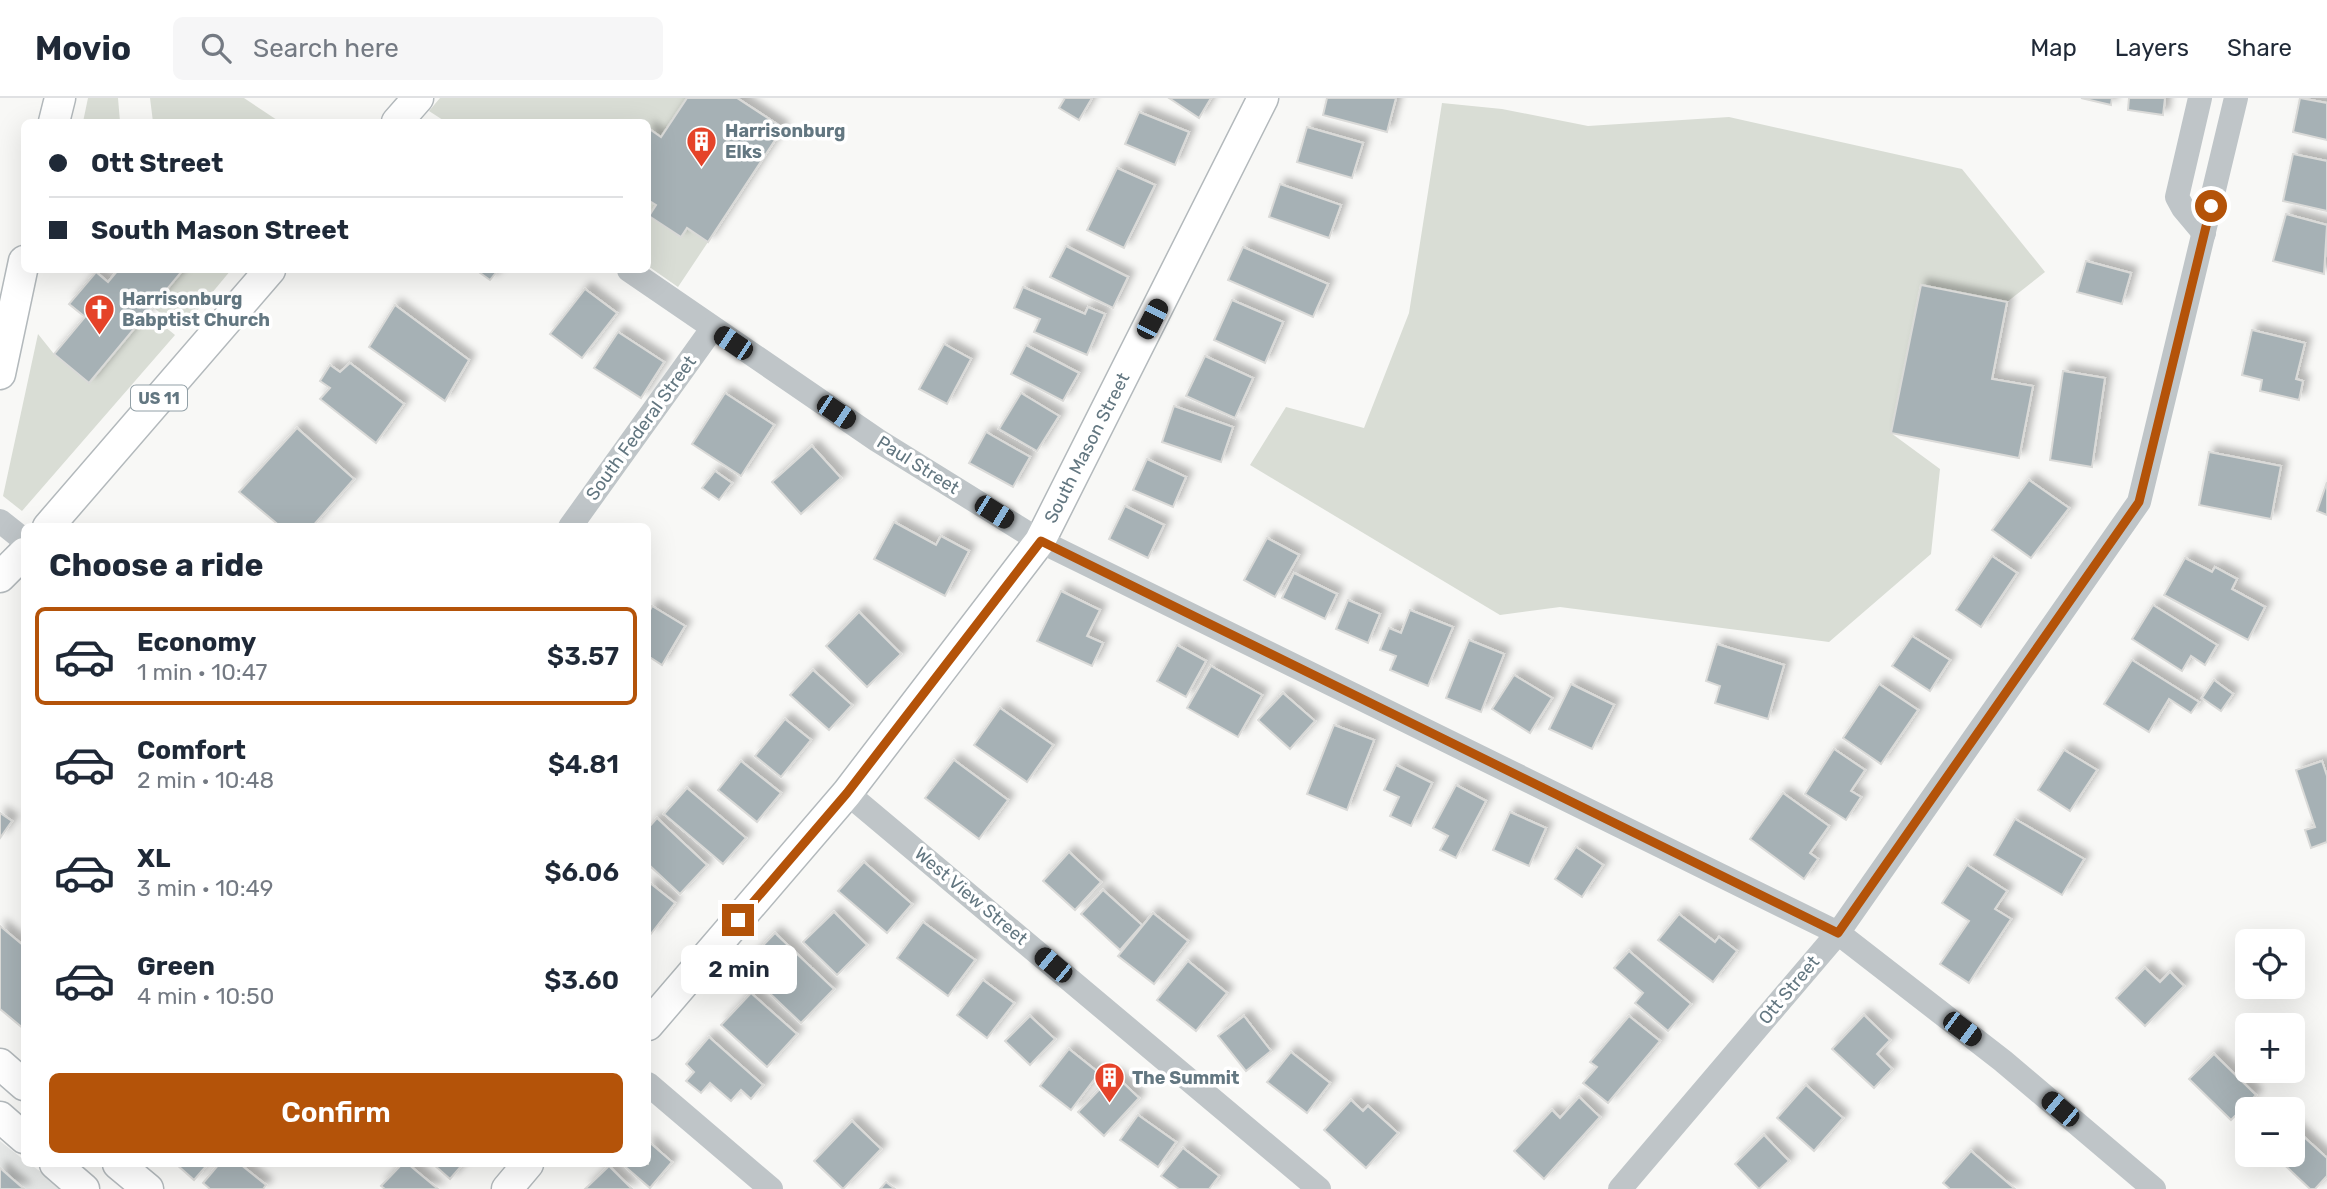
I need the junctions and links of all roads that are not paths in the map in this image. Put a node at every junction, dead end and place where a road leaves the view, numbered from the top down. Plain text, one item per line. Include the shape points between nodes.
1 (60, 98) edge
2 (1263, 98) edge
3 (2200, 98) edge
4 (2236, 98) edge
5 (55, 119) edge
6 (2204, 233) junction
7 (21, 273) edge
8 (267, 273) edge
9 (633, 273) edge
10 (712, 329) junction
11 (0, 374) edge
12 (0, 520) edge
13 (51, 523) edge
14 (573, 523) edge
15 (21, 538) edge
16 (1041, 541) junction
17 (21, 556) edge
18 (0, 577) edge
19 (847, 793) junction
20 (1838, 933) junction
21 (651, 1022) edge
22 (0, 1064) edge
23 (21, 1082) edge
24 (651, 1087) edge
25 (0, 1117) edge
26 (21, 1135) edge
27 (58, 1167) edge
28 (122, 1167) edge
29 (525, 1167) edge
30 (84, 1189) edge
31 (148, 1189) edge
32 (507, 1189) edge
33 (771, 1189) edge
34 (1320, 1189) edge
35 (1620, 1189) edge
36 (2154, 1189) edge

1 - 5 main road
2 - 16 main road, South Mason Street
3 - 6 street via 2177,197
4 - 6 street, Ott Street
6 - 20 street, Ott Street via 2139,502
7 - 11 main road
8 - 13 main road, US 11
9 - 10 street, Paul Street
10 - 14 street, South Federal Street
10 - 16 street, Paul Street via 877,440
12 - 15 street
16 - 19 main road, South Mason Street
16 - 20 street, Paul Street
17 - 18 main road
19 - 21 main road, South Mason Street
19 - 34 street, West View Street
20 - 35 street, Ott Street
20 - 36 street, Paul Street via 2003,1061
22 - 23 main road
24 - 33 street
25 - 26 main road
27 - 30 main road
28 - 31 main road
29 - 32 main road

